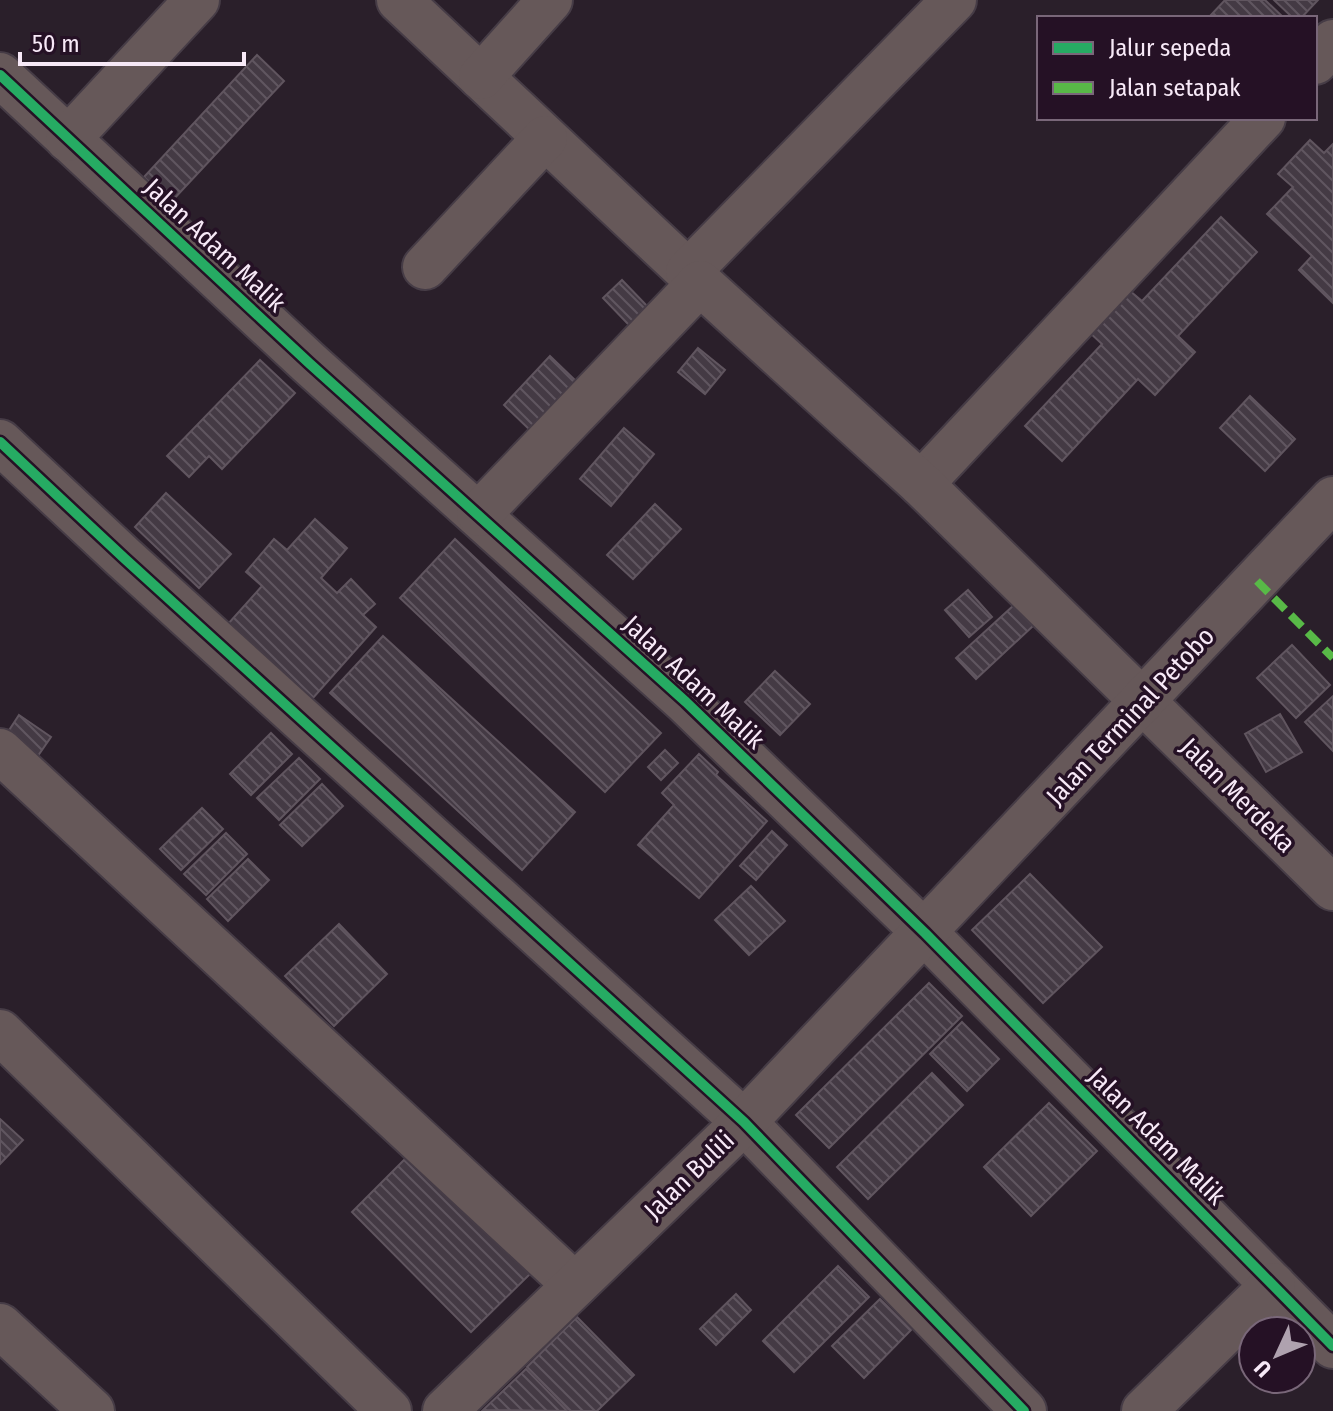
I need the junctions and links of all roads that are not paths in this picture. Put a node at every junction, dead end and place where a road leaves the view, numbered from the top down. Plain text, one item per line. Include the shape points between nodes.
1 (197, 0) edge
2 (399, 0) edge
3 (550, 0) edge
4 (954, 0) edge
5 (1333, 42) edge
6 (1317, 60) edge
7 (0, 75) edge
8 (481, 77) junction
9 (1261, 120) edge
10 (545, 138) junction
11 (68, 139) junction
12 (425, 267) dead end
13 (694, 277) junction
14 (0, 442) edge
15 (921, 484) junction
16 (1333, 499) edge
17 (479, 514) junction
18 (1143, 701) junction
19 (0, 751) edge
20 (1333, 888) edge
21 (925, 933) junction
22 (0, 1032) edge
23 (744, 1122) junction
24 (575, 1285) junction
25 (1273, 1285) junction
26 (0, 1326) edge
27 (1333, 1346) edge
28 (92, 1411) edge
29 (389, 1411) edge
30 (445, 1411) edge
31 (1024, 1411) edge
32 (1144, 1411) edge

1 - 11 street
2 - 8 street, Jalan Merdeka
3 - 8 street
4 - 13 street
5 - 6 street
7 - 11 street, Jalan Adam Malik
8 - 10 street, Jalan Merdeka
9 - 15 street
10 - 12 street
10 - 13 street, Jalan Merdeka
11 - 17 street, Jalan Adam Malik
13 - 15 street, Jalan Merdeka
13 - 17 street
14 - 23 street
15 - 18 street, Jalan Merdeka
16 - 18 street, Jalan Terminal Petobo
17 - 21 street, Jalan Adam Malik via 686,702
18 - 20 street, Jalan Merdeka
18 - 21 street, Jalan Terminal Petobo
19 - 24 street
21 - 23 street, Jalan Bulili
21 - 25 street, Jalan Adam Malik
22 - 29 street
23 - 24 street, Jalan Bulili
23 - 31 street
24 - 30 street, Jalan Bulili
25 - 27 street, Jalan Adam Malik
25 - 32 street
26 - 28 street

